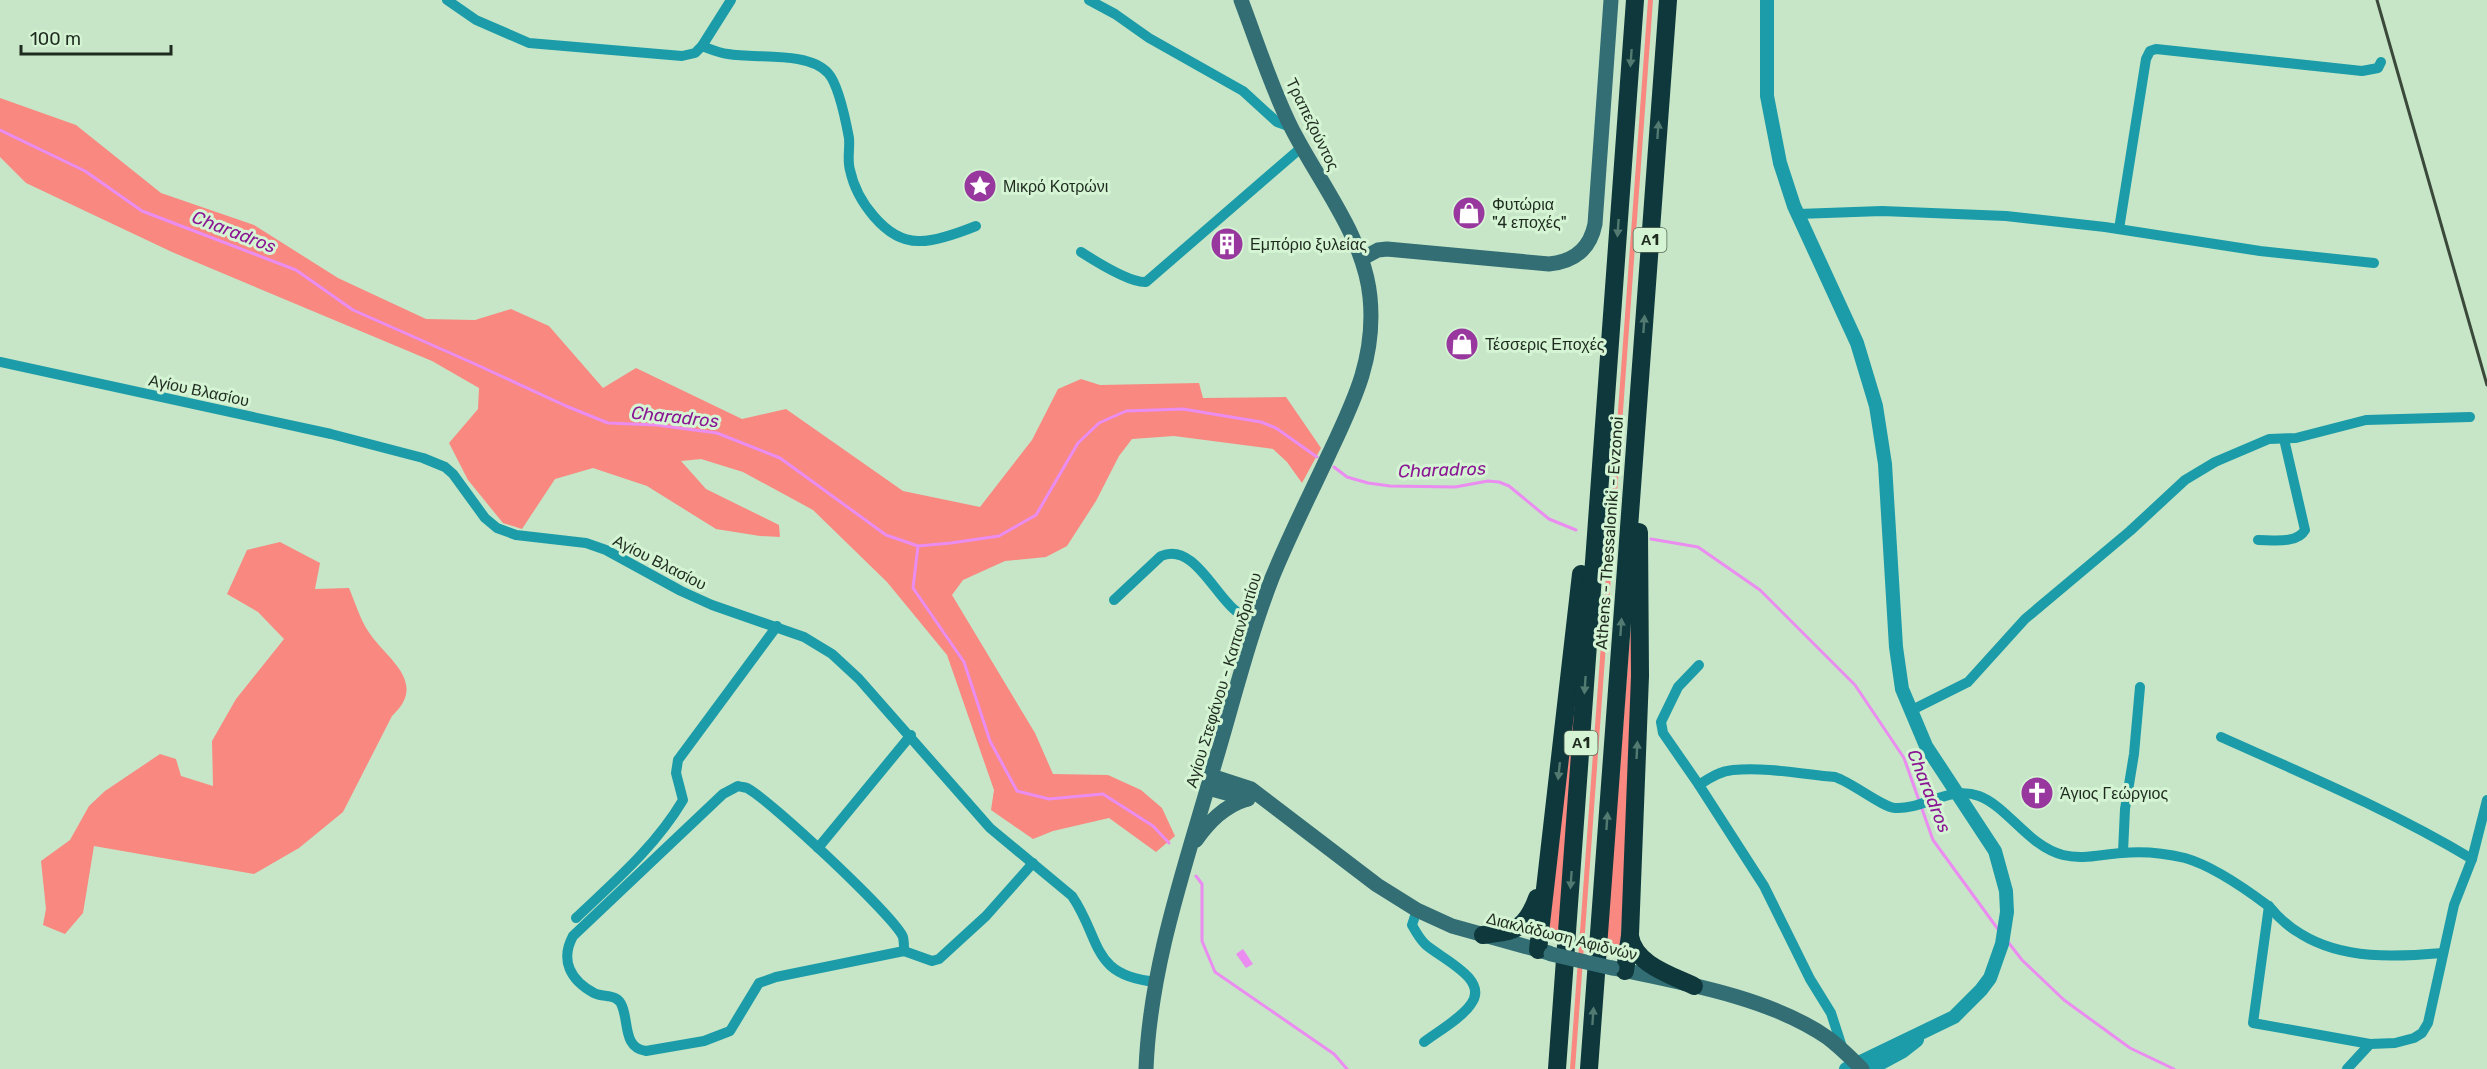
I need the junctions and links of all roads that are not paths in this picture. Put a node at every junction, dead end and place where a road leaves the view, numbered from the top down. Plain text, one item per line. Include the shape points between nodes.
1 (447, 0) edge
2 (731, 0) edge
3 (1089, 0) edge
4 (1241, 0) edge
5 (1611, 0) edge
6 (1635, 0) edge
7 (1668, 0) edge
8 (1767, 0) edge
9 (702, 46) junction
10 (2381, 62) dead end
11 (1291, 128) junction
12 (1302, 147) junction
13 (1798, 214) junction
14 (976, 226) dead end
15 (2119, 229) junction
16 (1081, 252) dead end
17 (1363, 258) junction
18 (2374, 263) dead end
19 (0, 362) edge
20 (2470, 417) dead end
21 (1605, 418) junction
22 (1636, 422) junction
23 (2284, 439) junction
24 (2258, 540) dead end
25 (1114, 600) dead end
26 (1257, 622) junction
27 (777, 626) junction
28 (1700, 665) dead end
29 (2140, 687) dead end
30 (1910, 711) junction
31 (911, 735) junction
32 (2221, 737) dead end
33 (1209, 782) junction
34 (1699, 785) junction
35 (1958, 792) junction
36 (1247, 799) junction
37 (2487, 800) edge
38 (1269, 803) junction
39 (818, 848) junction
40 (1190, 848) junction
41 (2123, 852) junction
42 (2472, 859) junction
43 (1033, 863) junction
44 (1545, 877) junction
45 (2269, 906) junction
46 (1417, 910) junction
47 (576, 918) dead end
48 (1483, 935) junction
49 (1630, 935) junction
50 (904, 951) junction
51 (1545, 952) junction
52 (2443, 953) junction
53 (1618, 970) junction
54 (1157, 982) junction
55 (1694, 986) junction
56 (1424, 1042) dead end
57 (2370, 1044) junction
58 (1844, 1051) junction
59 (1859, 1068) edge
60 (1146, 1069) edge
61 (1557, 1069) edge
62 (1589, 1069) edge
63 (2347, 1069) edge

1 - 9 street via 476,20 529,43 682,56 695,53
2 - 9 street
3 - 11 street via 1243,91 1277,122
4 - 11 main road, Τραπεζούντος
5 - 17 main road via 1595,224 1584,251 1569,260 1549,264 1387,249
6 -> 21 highway, Athens - Thessaloniki - Evzonoi / Α1
22 -> 7 highway, Athens - Thessaloniki - Evzonoi / Α1
8 - 13 street via 1770,116 1780,163
9 - 14 street via 725,54 802,60 815,63 830,74 841,102 855,187 891,232 919,241
10 - 15 street via 2374,70 2362,71 2150,51
11 - 12 main road, Τραπεζούντος
12 - 16 street via 1146,282 1131,279
12 - 17 main road, Τραπεζούντος
13 - 15 street via 1882,211 1994,216
13 - 30 street via 1857,343 1876,406 1885,464 1896,647 1902,689
15 - 18 street via 2260,251
17 - 26 main road, Αγίου Στεφάνου - Καπανδριτίου via 1371,323 1364,374 1273,576
19 - 27 street, Αγίου Βλασίου via 331,434 423,458 453,474 497,528 516,535 586,543 606,550 712,605
20 - 23 street via 2366,420
21 -> 44 highway via 1588,520
21 -> 61 highway, Athens - Thessaloniki - Evzonoi / Α1
49 -> 22 highway via 1640,676
62 -> 22 highway, Athens - Thessaloniki - Evzonoi / Α1
23 - 24 street via 2305,530 2293,539
23 - 30 street via 2269,439 2185,480 2025,619 1968,682
25 - 26 street via 1161,556 1178,553 1197,567 1234,610
26 - 33 main road, Αγίου Στεφάνου - Καπανδριτίου
27 - 31 street, Αγίου Βλασίου via 832,654
27 - 47 street via 678,760 676,774 683,800 675,813 642,856
28 - 34 street via 1678,687 1661,722 1664,733
29 - 41 street
30 - 35 street via 1938,768
31 - 39 street
31 - 43 street, Αγίου Βλασίου via 990,828
32 - 42 street via 2370,804
33 - 36 main road, Διακλάδωση Αφιδνών
33 - 38 main road, Διακλάδωση Αφιδνών via 1251,789
33 - 40 main road, Αγίου Στεφάνου - Καπανδριτίου
34 - 35 street via 1731,770 1835,777 1896,808
34 - 58 street via 1764,886 1810,980 1831,1013
35 - 41 street via 1980,796 2035,840 2062,855 2079,858
35 - 59 street via 1995,851 2006,891 2002,944 1990,978 1954,1017
36 - 38 main road, Διακλάδωση Αφιδνών
36 - 40 main road via 1217,815
37 - 42 street
38 - 46 main road, Διακλάδωση Αφιδνών via 1377,885
39 - 50 street via 896,926 903,938
39 - 50 street via 747,788 731,789 573,936 567,948 568,967 578,981 596,994 619,1001 630,1042 646,1051 704,1041 730,1031 759,983
40 - 54 main road, Αγίου Στεφάνου - Καπανδριτίου
41 - 45 street via 2161,853 2186,859 2211,869
42 - 52 street via 2454,905
43 - 50 street via 986,916 939,959 932,961
43 - 54 street, Αγίου Βλασίου via 1077,903 1103,960 1137,980
44 - 48 highway via 1530,916 1521,927
44 - 51 highway
45 - 52 street via 2301,934 2340,949 2369,955
45 - 57 street via 2253,1023
46 - 48 main road, Διακλάδωση Αφιδνών
46 - 56 street via 1412,925 1416,933 1470,978 1475,990 1472,1004
48 - 51 main road, Διακλάδωση Αφιδνών
49 - 53 highway
49 - 55 highway via 1638,955
51 - 53 main road, Διακλάδωση Αφιδνών, bridge
52 - 57 street via 2431,1011 2422,1033 2395,1043
53 - 55 main road, Διακλάδωση Αφιδνών
54 - 60 main road, Αγίου Στεφάνου - Καπανδριτίου
55 - 58 main road, Διακλάδωση Αφιδνών via 1780,1013 1827,1037
57 - 63 street
58 - 59 main road, Διακλάδωση Αφιδνών

